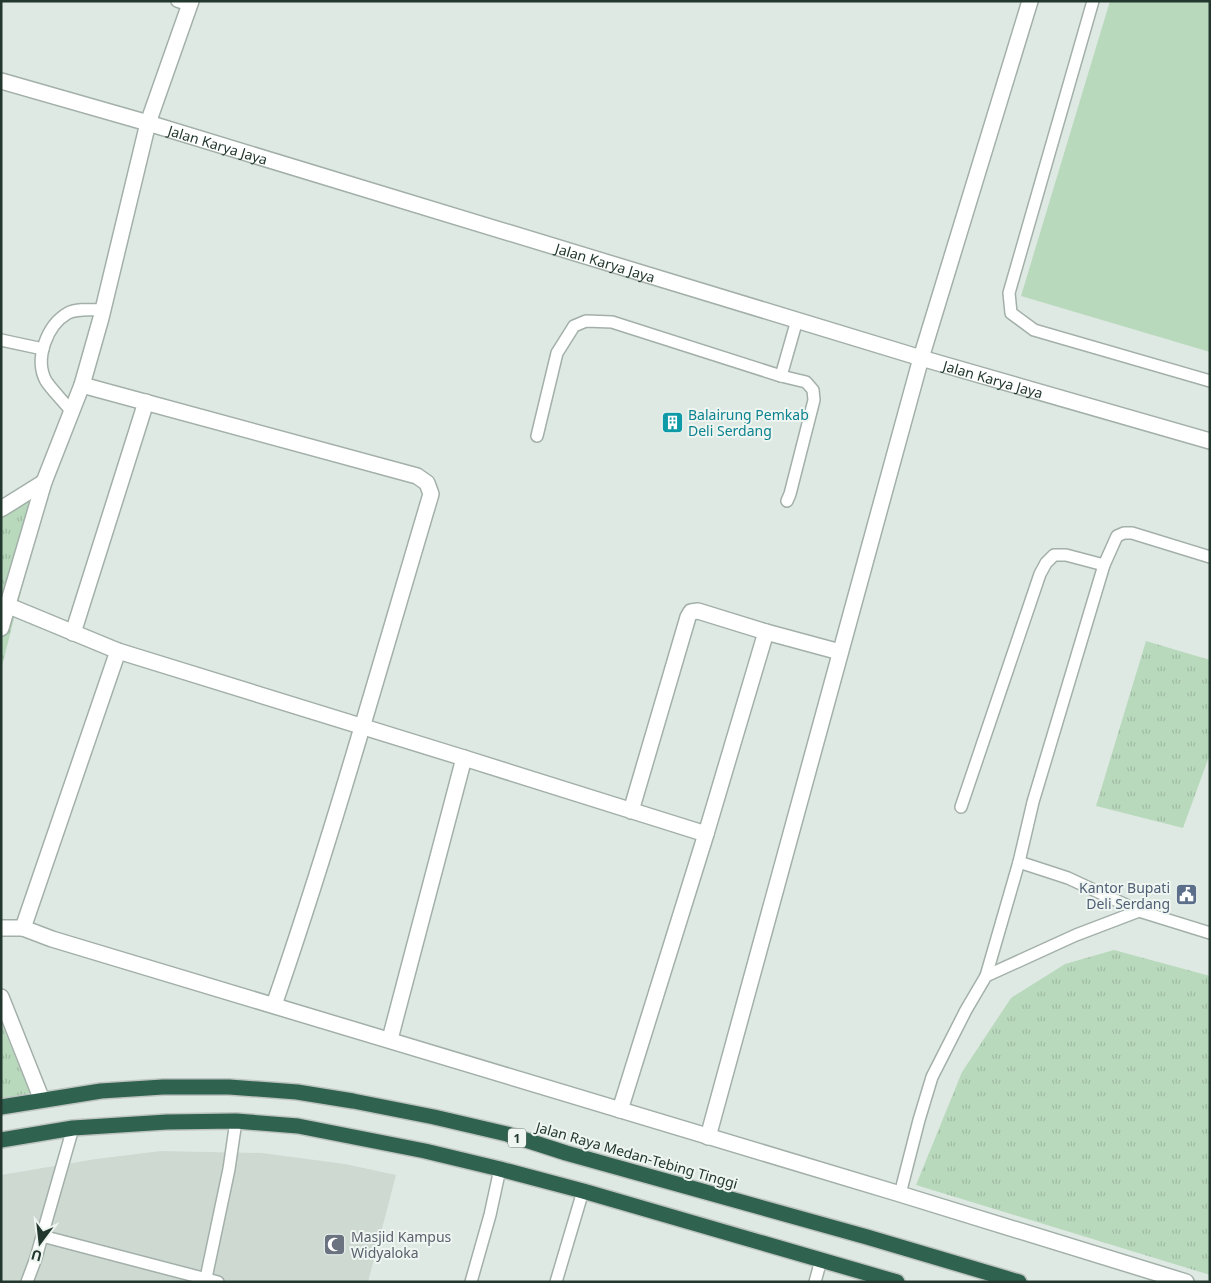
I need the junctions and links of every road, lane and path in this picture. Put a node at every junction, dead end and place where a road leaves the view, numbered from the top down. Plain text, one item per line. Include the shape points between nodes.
1 (1030, 1) edge
2 (1094, 1) edge
3 (186, 3) edge
4 (1, 81) edge
5 (148, 123) junction
6 (103, 310) junction
7 (797, 320) junction
8 (1, 340) edge
9 (43, 349) junction
10 (921, 358) junction
11 (781, 376) junction
12 (1210, 381) edge
13 (82, 385) junction
14 (146, 402) junction
15 (72, 411) junction
16 (538, 436) dead end
17 (1210, 441) edge
18 (44, 482) junction
19 (788, 501) dead end
20 (1, 509) edge
21 (1210, 557) edge
22 (1104, 565) junction
23 (8, 606) junction
24 (1, 628) edge
25 (766, 632) junction
26 (73, 633) junction
27 (118, 651) junction
28 (840, 652) junction
29 (362, 727) junction
30 (464, 758) junction
31 (961, 807) dead end
32 (631, 811) junction
33 (706, 834) junction
34 (1019, 862) junction
35 (1139, 911) junction
36 (1, 928) edge
37 (23, 928) junction
38 (1210, 934) edge
39 (986, 976) junction
40 (1, 997) edge
41 (274, 1005) junction
42 (390, 1039) junction
43 (42, 1100) junction
44 (1, 1106) edge
45 (620, 1110) junction
46 (236, 1122) junction
47 (73, 1128) junction
48 (708, 1137) junction
49 (1, 1140) edge
50 (500, 1169) junction
51 (583, 1191) junction
52 (900, 1194) junction
53 (42, 1236) junction
54 (821, 1260) junction
55 (206, 1278) junction
56 (27, 1282) edge
57 (218, 1282) edge
58 (471, 1282) edge
59 (556, 1282) edge
60 (815, 1282) edge
61 (897, 1282) edge
62 (1019, 1282) edge
63 (1186, 1282) edge

1 - 10 street
2 - 12 lane via 1009,293 1011,313 1034,330
3 - 5 street
4 - 5 street, Jalan Karya Jaya
5 - 6 street
5 - 7 street, Jalan Karya Jaya
6 - 9 lane via 69,312 55,325
6 - 13 street
7 - 10 street, Jalan Karya Jaya
7 - 11 lane
8 - 9 lane
9 - 15 lane via 41,356 46,381
10 - 17 street, Jalan Karya Jaya
10 - 28 street
11 - 16 lane via 612,322 586,321 574,326 557,352
11 - 19 lane via 806,382 813,390 814,400
13 - 14 street
13 - 15 street
14 - 26 street
14 - 29 street via 417,476 427,482 431,494
15 - 18 street
18 - 20 street
18 - 23 street
21 - 22 lane via 1124,533 1117,536
22 - 31 lane via 1066,554 1054,555 1040,574
22 - 34 lane via 1033,802
23 - 24 street
23 - 26 street
25 - 28 street
25 - 32 street via 705,612 691,612
25 - 33 street
26 - 27 street
27 - 29 street
27 - 37 street
28 - 48 street
29 - 30 street
29 - 41 street
30 - 32 street
30 - 42 street
32 - 33 street
33 - 45 street
34 - 35 lane via 1068,878
34 - 39 lane
35 - 38 lane
35 - 39 lane via 1076,935
36 - 37 street
37 - 41 street
39 - 52 lane via 932,1078
40 - 43 street
41 - 42 street
42 - 45 street
43 - 44 highway, Jalan Raya Medan-Tebing Tinggi / 1
43 - 62 highway, Jalan Raya Medan-Tebing Tinggi / 1 via 101,1091 229,1087 297,1092 354,1101 507,1134
45 - 48 street
46 - 47 highway via 167,1122
46 - 50 highway via 298,1126
46 - 55 lane
47 - 49 highway
47 - 53 lane
48 - 52 street
50 - 51 highway
50 - 58 lane
51 - 54 highway
51 - 59 lane
52 - 63 street
53 - 55 lane
53 - 56 lane
54 - 60 lane
54 - 61 highway
55 - 57 lane

